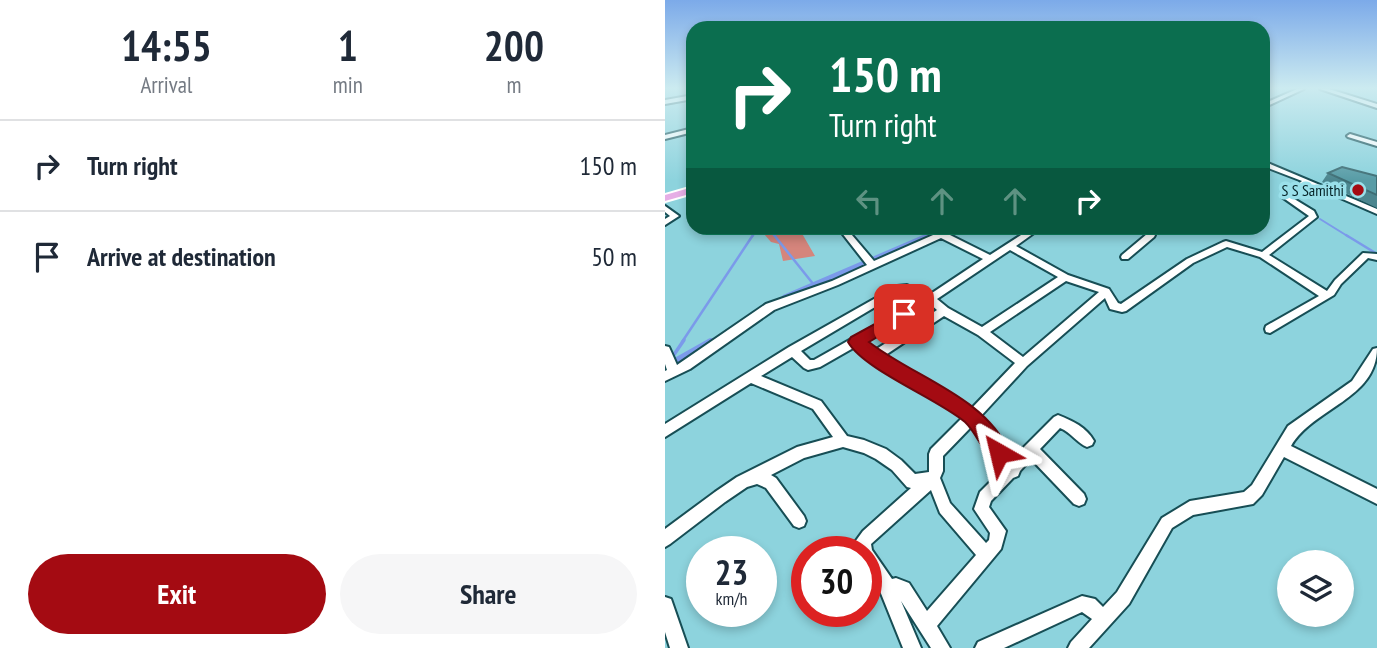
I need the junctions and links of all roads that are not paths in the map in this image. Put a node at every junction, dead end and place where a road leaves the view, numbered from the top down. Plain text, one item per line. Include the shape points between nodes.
1 (686, 132) edge
2 (1350, 136) dead end
3 (665, 137) edge
4 (1377, 144) edge
5 (1270, 166) edge
6 (1306, 182) junction
7 (686, 192) edge
8 (665, 198) edge
9 (665, 208) edge
10 (1377, 212) edge
11 (665, 223) edge
12 (848, 235) edge
13 (938, 235) edge
14 (942, 235) edge
15 (1026, 235) edge
16 (1151, 235) edge
17 (1010, 246) junction
18 (1263, 255) junction
19 (1125, 257) dead end
20 (1377, 257) edge
21 (990, 259) junction
22 (873, 266) junction
23 (1065, 277) junction
24 (1106, 292) junction
25 (1327, 296) junction
26 (929, 299) junction
27 (944, 312) junction
28 (1270, 329) dead end
29 (982, 332) junction
30 (857, 342) junction
31 (665, 349) edge
32 (793, 350) junction
33 (1377, 352) edge
34 (875, 356) junction
35 (1023, 363) junction
36 (670, 374) edge
37 (750, 377) junction
38 (972, 416) junction
39 (665, 431) edge
40 (842, 441) junction
41 (1087, 441) dead end
42 (1031, 449) junction
43 (1283, 449) junction
44 (1013, 471) junction
45 (750, 478) junction
46 (933, 478) junction
47 (1377, 497) edge
48 (1079, 499) dead end
49 (799, 521) dead end
50 (868, 536) edge
51 (665, 539) edge
52 (986, 556) junction
53 (882, 577) edge
54 (884, 580) junction
55 (665, 605) edge
56 (1104, 618) junction
57 (926, 625) junction
58 (679, 648) edge
59 (912, 648) edge
60 (941, 648) edge
61 (984, 648) edge
62 (1077, 648) edge

1 - 3 street
2 - 4 street
5 - 6 street
6 - 10 street
6 - 18 street via 1286,197 1313,217
7 - 8 main road
9 - 11 street via 675,216
12 - 22 street
13 - 22 street
14 - 21 street
15 - 17 street
16 - 19 street
17 - 21 street
17 - 23 street
18 - 24 street via 1226,244 1190,261 1122,308 1114,306
18 - 25 street
20 - 25 street via 1366,255
21 - 26 street
22 - 36 street via 770,307
23 - 24 street
23 - 29 street
24 - 35 street
25 - 28 street
26 - 27 street
26 - 30 street
26 - 32 street via 900,288
27 - 29 street
27 - 34 street
29 - 35 street
30 - 32 street via 813,366
30 - 34 street
31 - 36 street
32 - 37 street
33 - 43 street via 1356,385 1293,430
34 - 38 street
35 - 38 street
37 - 39 street
37 - 40 street via 817,405
38 - 44 street
38 - 46 street via 936,454
40 - 45 street via 794,455
40 - 46 street via 873,448 912,482
41 - 42 street via 1058,421
42 - 44 street
42 - 48 street
43 - 47 street
43 - 56 street via 1248,499 1190,508 1167,523 1123,598
44 - 52 street via 981,503 999,537
45 - 49 street via 766,478
45 - 51 street
46 - 50 street
46 - 52 street via 945,508
52 - 57 street
53 - 54 street
54 - 57 street via 888,590 903,589
54 - 59 street
55 - 58 street
56 - 61 street via 1082,604
56 - 62 street
57 - 60 street

